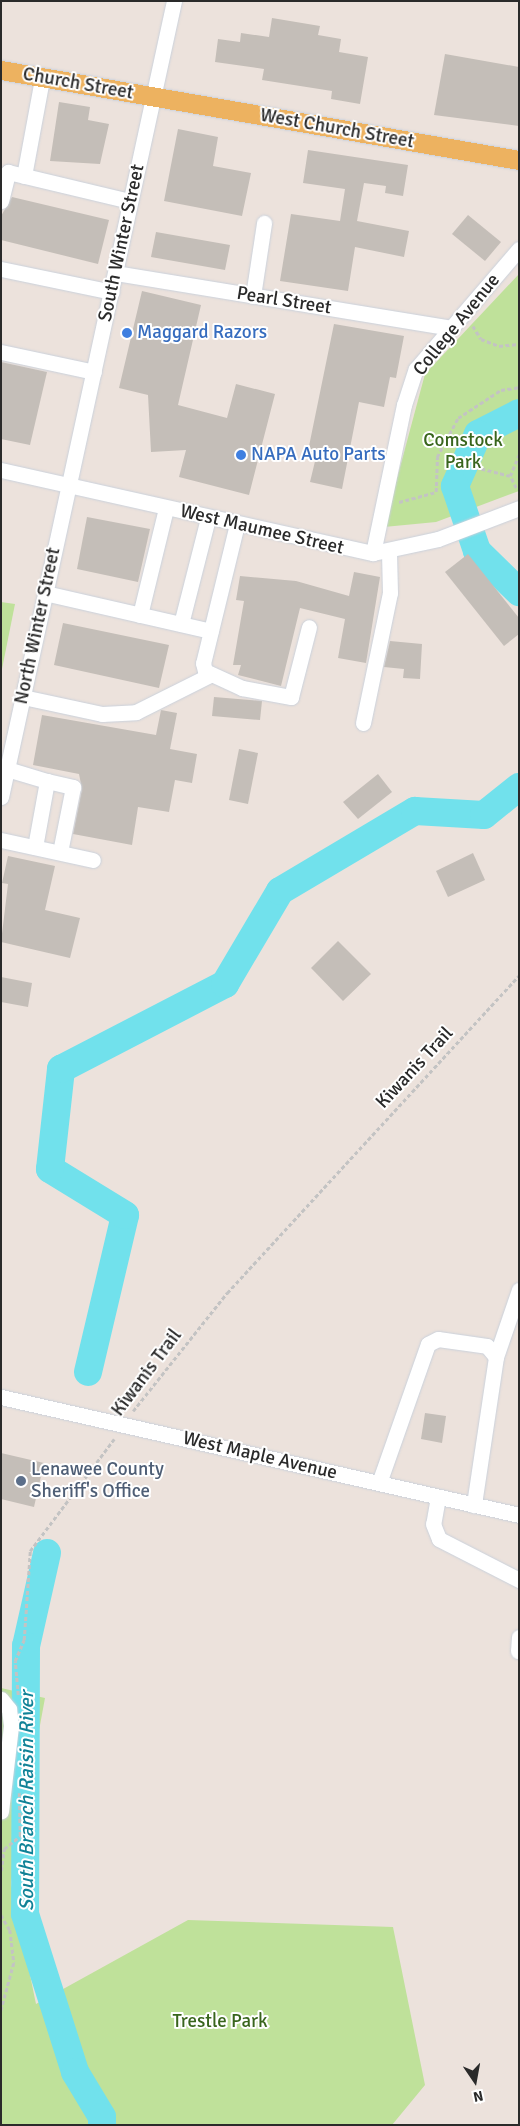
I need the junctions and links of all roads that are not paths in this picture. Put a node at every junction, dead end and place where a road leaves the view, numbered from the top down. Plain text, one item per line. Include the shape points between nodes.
1 (174, 1) edge
2 (1, 70) edge
3 (42, 79) junction
4 (155, 98) junction
5 (519, 160) edge
6 (24, 176) junction
7 (1, 201) edge
8 (130, 201) junction
9 (264, 223) dead end
10 (519, 249) edge
11 (1, 269) edge
12 (116, 274) junction
13 (112, 292) junction
14 (253, 296) junction
15 (451, 328) junction
16 (1, 352) edge
17 (94, 372) junction
18 (1, 470) edge
19 (69, 485) junction
20 (166, 508) junction
21 (519, 508) edge
22 (208, 518) junction
23 (237, 524) junction
24 (389, 551) junction
25 (372, 553) junction
26 (45, 593) junction
27 (140, 615) junction
28 (181, 624) junction
29 (309, 627) dead end
30 (211, 631) junction
31 (210, 674) junction
32 (23, 697) junction
33 (362, 723) dead end
34 (7, 769) junction
35 (47, 781) junction
36 (1, 796) edge
37 (1, 840) edge
38 (35, 847) junction
39 (60, 852) junction
40 (92, 860) dead end
41 (519, 1290) edge
42 (496, 1357) junction
43 (1, 1397) edge
44 (379, 1484) junction
45 (438, 1497) junction
46 (474, 1505) junction
47 (519, 1515) edge
48 (519, 1580) edge
49 (1, 1699) edge
50 (1, 1811) edge

1 - 4 street, South Winter Street
2 - 3 main road, Church Street
3 - 4 main road, Church Street
3 - 6 street
4 - 5 main road, West Church Street
4 - 8 street, South Winter Street
6 - 7 street via 8,172
6 - 8 street
8 - 12 street, South Winter Street
9 - 14 street
10 - 15 street, College Avenue
11 - 13 street
12 - 13 street, South Winter Street
12 - 14 street, Pearl Street
13 - 17 street, South Winter Street
14 - 15 street, Pearl Street
15 - 25 street, College Avenue via 413,378
16 - 17 street
17 - 19 street, South Winter Street
18 - 19 street, West Maumee Street
19 - 20 street, West Maumee Street
19 - 26 street, North Winter Street
20 - 22 street, West Maumee Street
20 - 27 street
21 - 24 street, West Maumee Street via 438,539
22 - 23 street, West Maumee Street
22 - 28 street
23 - 25 street, West Maumee Street
23 - 30 street
24 - 25 street, West Maumee Street
24 - 33 street via 390,593
26 - 27 street
26 - 32 street, North Winter Street
27 - 28 street
28 - 30 street
29 - 31 street via 291,697 242,688
30 - 31 street via 203,664
31 - 32 street via 136,712 102,714
32 - 34 street, North Winter Street
34 - 35 street
34 - 36 street, North Winter Street
35 - 38 street
35 - 39 street via 73,787
37 - 38 street
38 - 39 street
39 - 40 street
41 - 42 street
42 - 44 street via 487,1346 438,1339 428,1344
42 - 46 street
43 - 44 street, West Maple Avenue
44 - 45 street, West Maple Avenue
45 - 46 street, West Maple Avenue
45 - 48 street via 433,1524 439,1539
46 - 47 street, West Maple Avenue
49 - 50 street via 9,1709 11,1726

